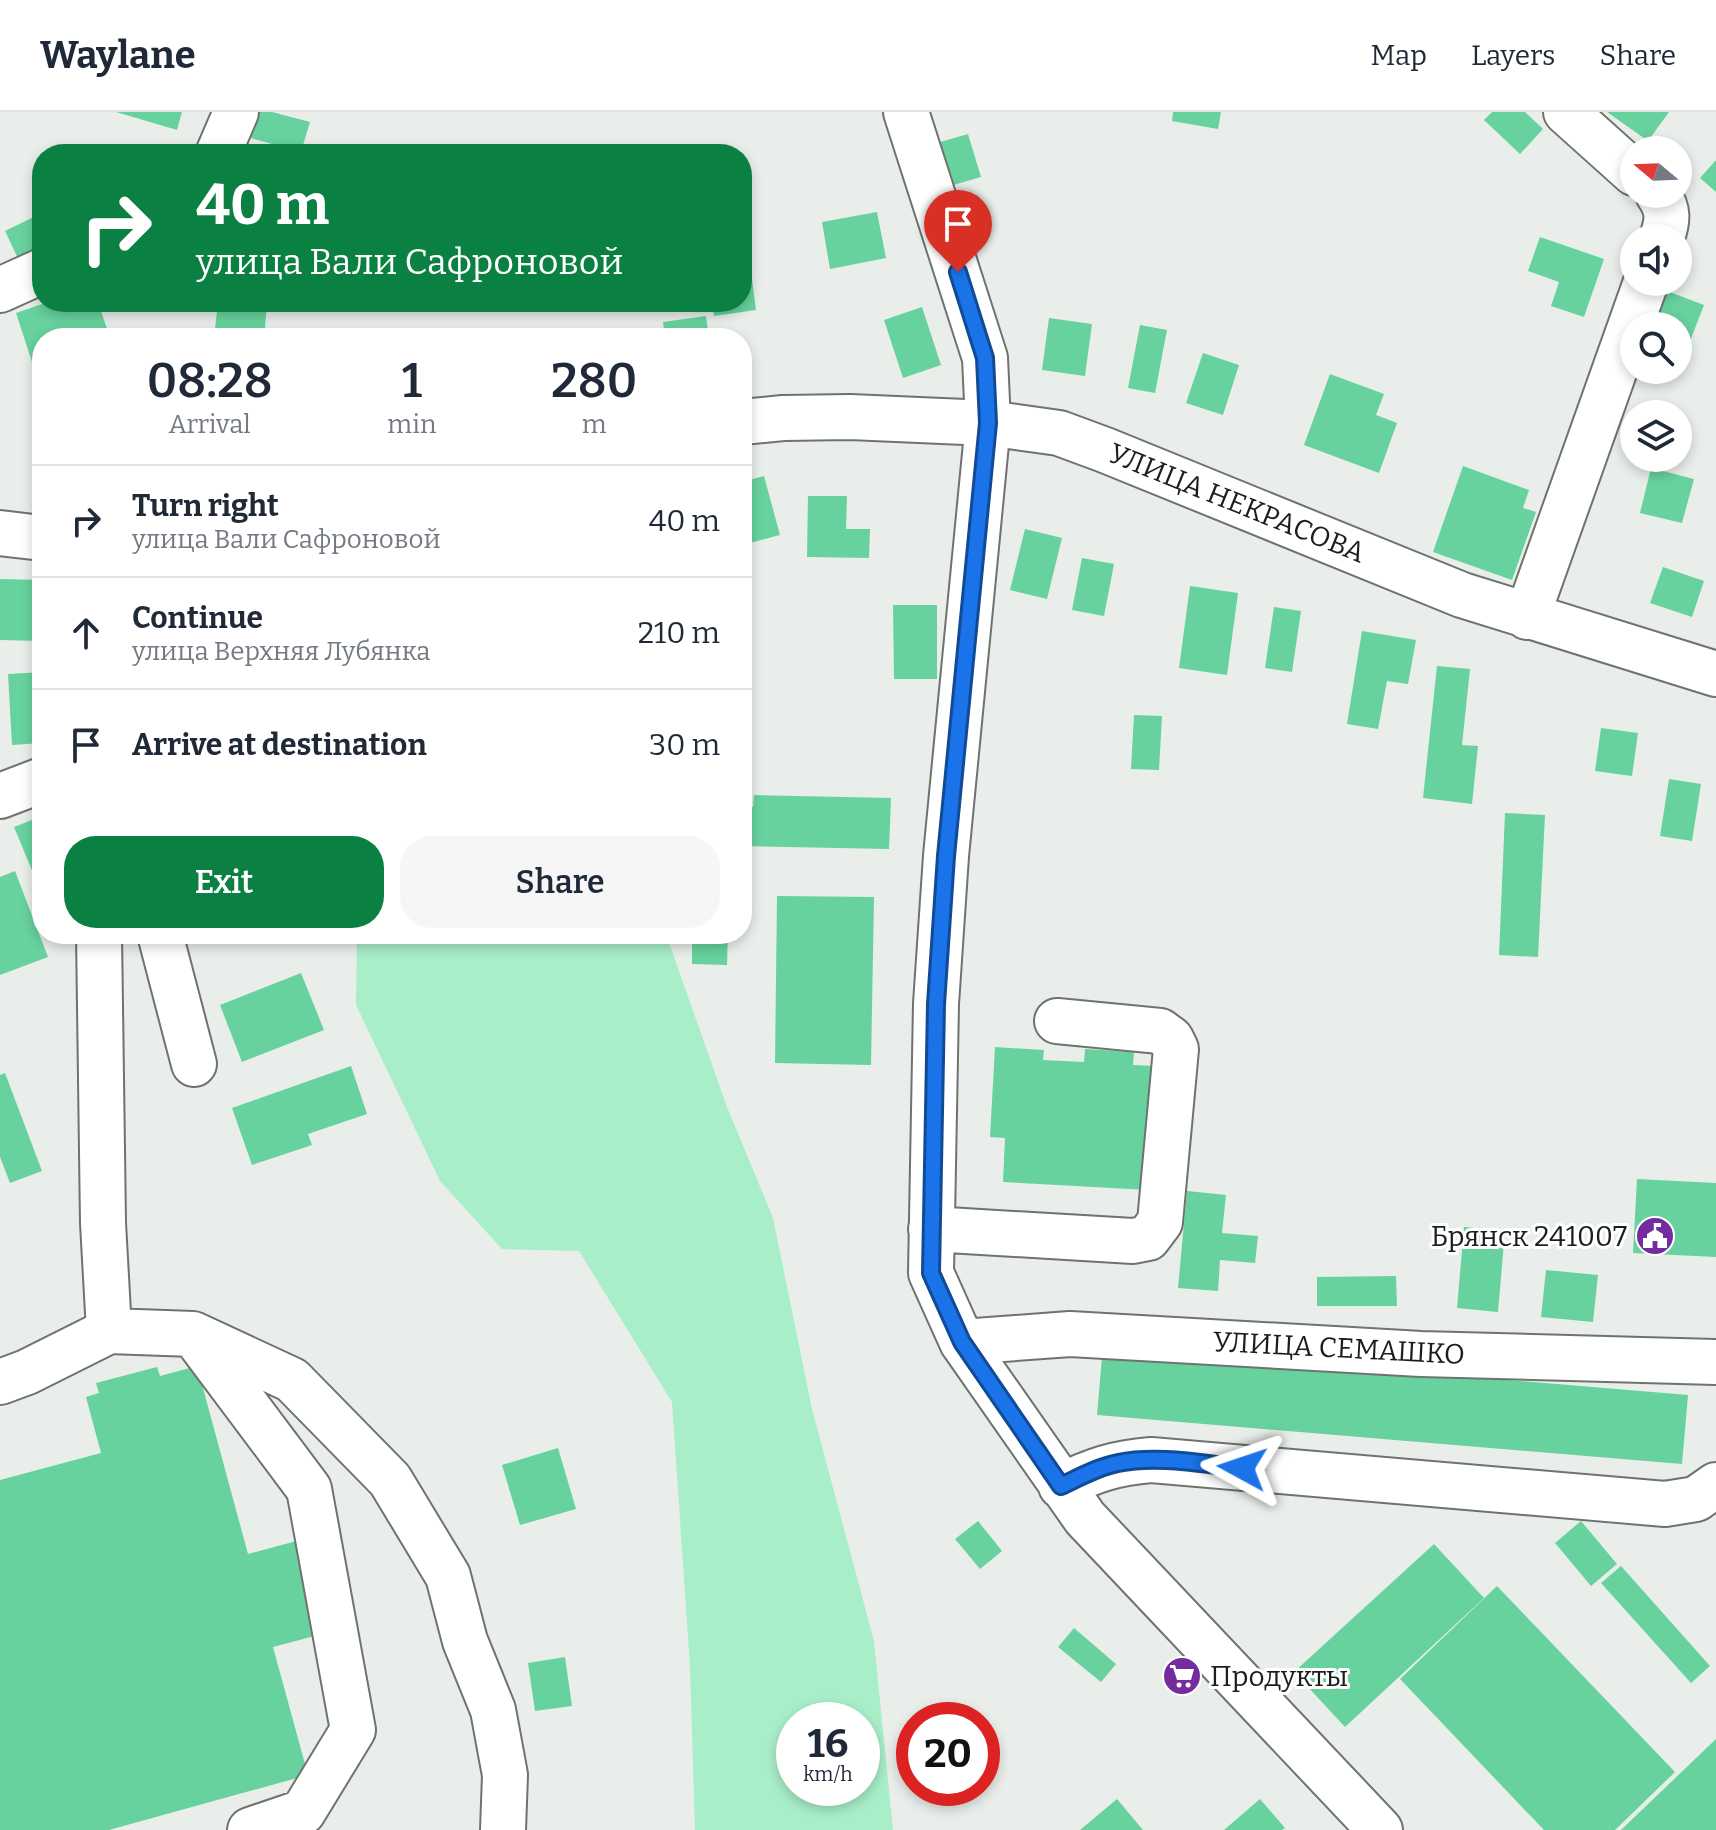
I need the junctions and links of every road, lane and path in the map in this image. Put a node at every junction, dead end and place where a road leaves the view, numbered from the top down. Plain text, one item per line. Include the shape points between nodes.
1 (236, 112) edge
2 (906, 112) edge
3 (1566, 112) edge
4 (222, 144) edge
5 (1620, 160) edge
6 (32, 276) edge
7 (0, 290) edge
8 (1641, 296) edge
9 (752, 421) edge
10 (988, 423) junction
11 (0, 533) edge
12 (32, 537) edge
13 (1527, 617) junction
14 (1716, 674) edge
15 (32, 784) edge
16 (0, 796) edge
17 (99, 944) edge
18 (163, 944) edge
19 (1057, 1021) dead end
20 (194, 1064) dead end
21 (931, 1229) junction
22 (109, 1331) junction
23 (193, 1334) junction
24 (962, 1342) junction
25 (1716, 1362) edge
26 (0, 1382) edge
27 (1716, 1485) edge
28 (1061, 1486) junction
29 (250, 1830) edge
30 (503, 1830) edge
31 (1380, 1830) edge

1 - 4 street
2 - 10 street via 985,358
3 - 5 street
6 - 7 street
8 - 13 street
9 - 10 street, УЛИЦА НЕКРАСОВА via 850,417
10 - 13 street, УЛИЦА НЕКРАСОВА via 1059,433 1094,445
10 - 21 street via 946,856 936,1004
11 - 12 street
13 - 14 street, УЛИЦА НЕКРАСОВА
15 - 16 street
17 - 22 street
18 - 20 street
19 - 21 street via 1160,1031 1171,1039 1176,1049 1160,1222 1148,1238 1133,1241
21 - 24 street via 931,1273
22 - 23 street
22 - 26 street
23 - 29 street via 309,1489 353,1730 303,1812
23 - 30 street via 292,1380 390,1480 448,1576 465,1641 493,1710 505,1775
24 - 25 street, УЛИЦА СЕМАШКО via 1070,1334 1421,1354
24 - 28 street
27 - 28 street via 1696,1499 1665,1504 1151,1460 1093,1470
28 - 31 street via 1085,1518

